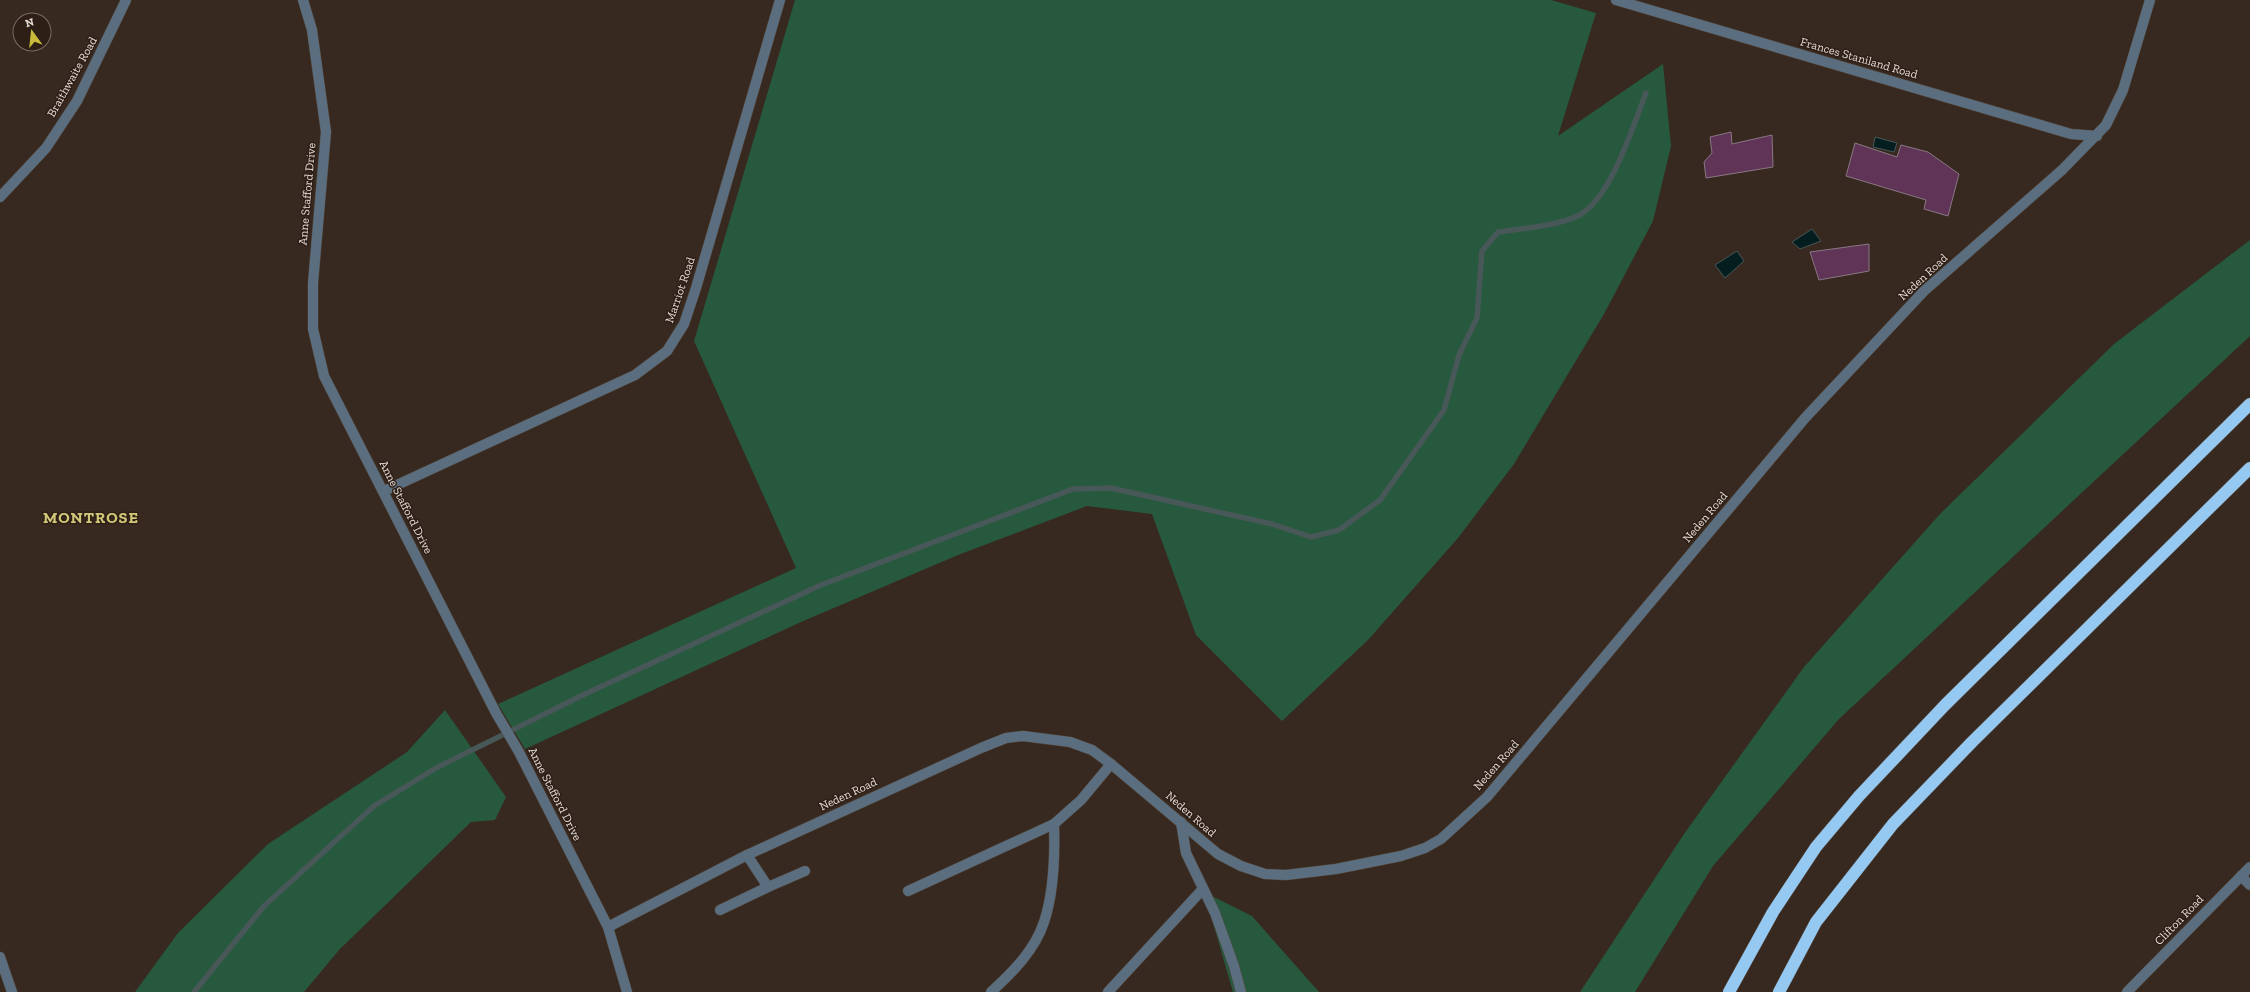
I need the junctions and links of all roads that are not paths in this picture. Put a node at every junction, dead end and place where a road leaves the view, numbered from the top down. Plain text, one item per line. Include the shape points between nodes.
1 (126, 0) edge
2 (303, 0) edge
3 (780, 0) edge
4 (1616, 0) edge
5 (2150, 0) edge
6 (2097, 136) junction
7 (0, 197) edge
8 (2250, 404) edge
9 (2250, 468) edge
10 (384, 491) junction
11 (1111, 764) junction
12 (1182, 822) junction
13 (1054, 824) junction
14 (746, 855) junction
15 (2250, 867) edge
16 (805, 871) dead end
17 (2241, 876) junction
18 (2250, 885) edge
19 (768, 887) junction
20 (1202, 890) junction
21 (908, 891) dead end
22 (720, 910) dead end
23 (608, 927) junction
24 (0, 957) edge
25 (12, 992) edge
26 (627, 992) edge
27 (991, 992) edge
28 (1108, 992) edge
29 (1241, 992) edge
30 (1729, 992) edge
31 (1779, 992) edge
32 (2127, 992) edge

1 - 7 street, Braithwaite Road via 77,101 46,148
2 - 10 street, Anne Stafford Drive via 312,30 326,132 314,250 313,329 324,376
3 - 10 street, Marriot Road via 696,288 684,324 667,350 635,376
4 - 6 street, Frances Staniland Road via 2071,134
5 - 6 street, Neden Road via 2123,90 2106,125
6 - 12 street, Neden Road via 1924,291 1804,418 1487,797 1441,839 1401,856 1286,875 1265,874 1241,866 1218,854
8 - 30 highway via 1944,705 1859,796 1816,847 1773,912
9 - 31 highway via 1972,742 1893,824 1816,922
10 - 23 street, Anne Stafford Drive
11 - 12 street, Neden Road
11 - 13 street via 1081,800
11 - 14 street, Neden Road via 1092,750 1070,742 1023,736 1006,738
12 - 20 street via 1186,853
13 - 21 street
13 - 27 street via 1051,880 1044,923 1024,959
14 - 19 street
14 - 23 street, Neden Road
15 - 17 street, Clifton Road
16 - 19 street
17 - 18 street
17 - 32 street, Clifton Road
19 - 22 street
20 - 28 street
20 - 29 street via 1215,913
23 - 26 street, Anne Stafford Drive
24 - 25 street

